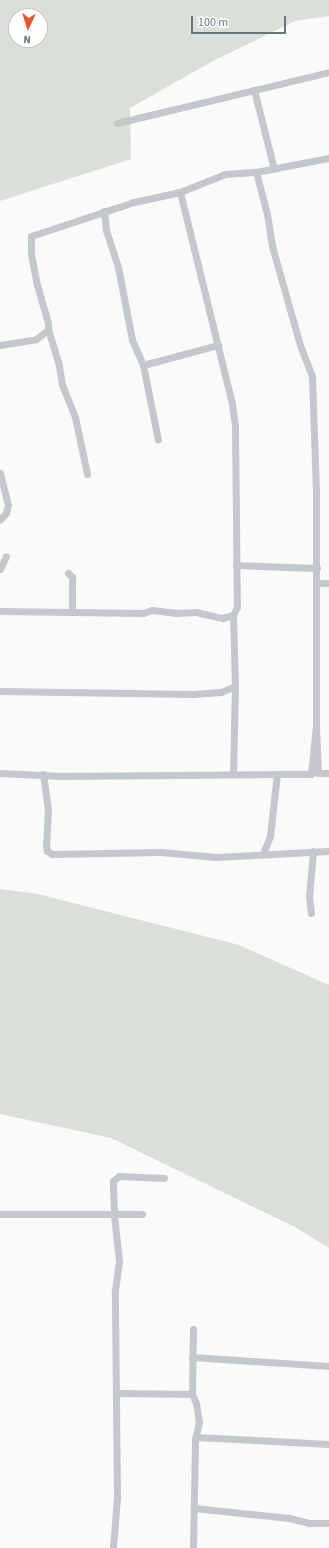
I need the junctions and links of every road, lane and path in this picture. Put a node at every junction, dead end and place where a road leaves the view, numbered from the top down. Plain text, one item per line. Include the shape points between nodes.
1 (329, 72) edge
2 (254, 90) junction
3 (117, 123) dead end
4 (329, 158) edge
5 (274, 169) junction
6 (256, 172) junction
7 (180, 192) junction
8 (104, 211) junction
9 (48, 330) junction
10 (0, 345) edge
11 (218, 345) junction
12 (142, 364) junction
13 (158, 440) dead end
14 (0, 473) edge
15 (87, 474) dead end
16 (0, 520) edge
17 (6, 556) dead end
18 (236, 565) junction
19 (317, 568) junction
20 (0, 569) edge
21 (68, 573) dead end
22 (317, 583) junction
23 (329, 583) edge
24 (0, 611) edge
25 (72, 611) junction
26 (233, 615) junction
27 (235, 686) junction
28 (0, 691) edge
29 (316, 726) junction
30 (0, 773) edge
31 (329, 773) edge
32 (43, 774) junction
33 (233, 774) junction
34 (278, 774) junction
35 (329, 851) edge
36 (313, 852) junction
37 (264, 854) junction
38 (311, 913) dead end
39 (164, 1178) dead end
40 (0, 1214) edge
41 (142, 1214) dead end
42 (114, 1215) junction
43 (193, 1329) dead end
44 (192, 1357) junction
45 (329, 1366) edge
46 (116, 1393) junction
47 (192, 1394) junction
48 (196, 1437) junction
49 (329, 1444) edge
50 (194, 1508) junction
51 (329, 1523) edge
52 (113, 1548) edge
53 (193, 1548) edge

1 - 2 street
2 - 3 street
2 - 5 street
4 - 5 street
5 - 6 street
6 - 7 street via 225,174
6 - 19 street via 269,219 272,246 300,345 312,377
7 - 8 street
7 - 11 street
8 - 9 street via 31,236 31,254
8 - 12 street via 106,230 118,267 132,340
9 - 10 street via 36,339
9 - 15 street via 59,365 62,385 75,417
11 - 12 street
11 - 18 street via 235,426
12 - 13 street
14 - 16 street via 8,505
17 - 20 street
18 - 19 street
18 - 26 street via 237,607
19 - 22 street
21 - 25 street via 72,577
22 - 23 street
22 - 29 street
24 - 25 street
25 - 26 street via 196,612 222,618
26 - 27 street
27 - 28 street via 222,692 193,694
27 - 33 street
29 - 31 street via 318,773
29 - 34 street via 311,774
30 - 32 street
32 - 33 street
32 - 37 street via 48,809 46,845 52,854 160,852 216,857
33 - 34 street
34 - 37 street via 270,836
35 - 36 street
36 - 37 street
36 - 38 street via 309,896
39 - 42 street via 116,1177
40 - 42 street
41 - 42 street
42 - 46 street via 120,1261 115,1290
43 - 44 street
44 - 45 street
44 - 47 street
46 - 47 street
46 - 52 street via 117,1497
47 - 48 street via 198,1411
48 - 49 street
48 - 50 street
50 - 51 street via 289,1518 309,1523
50 - 53 street

